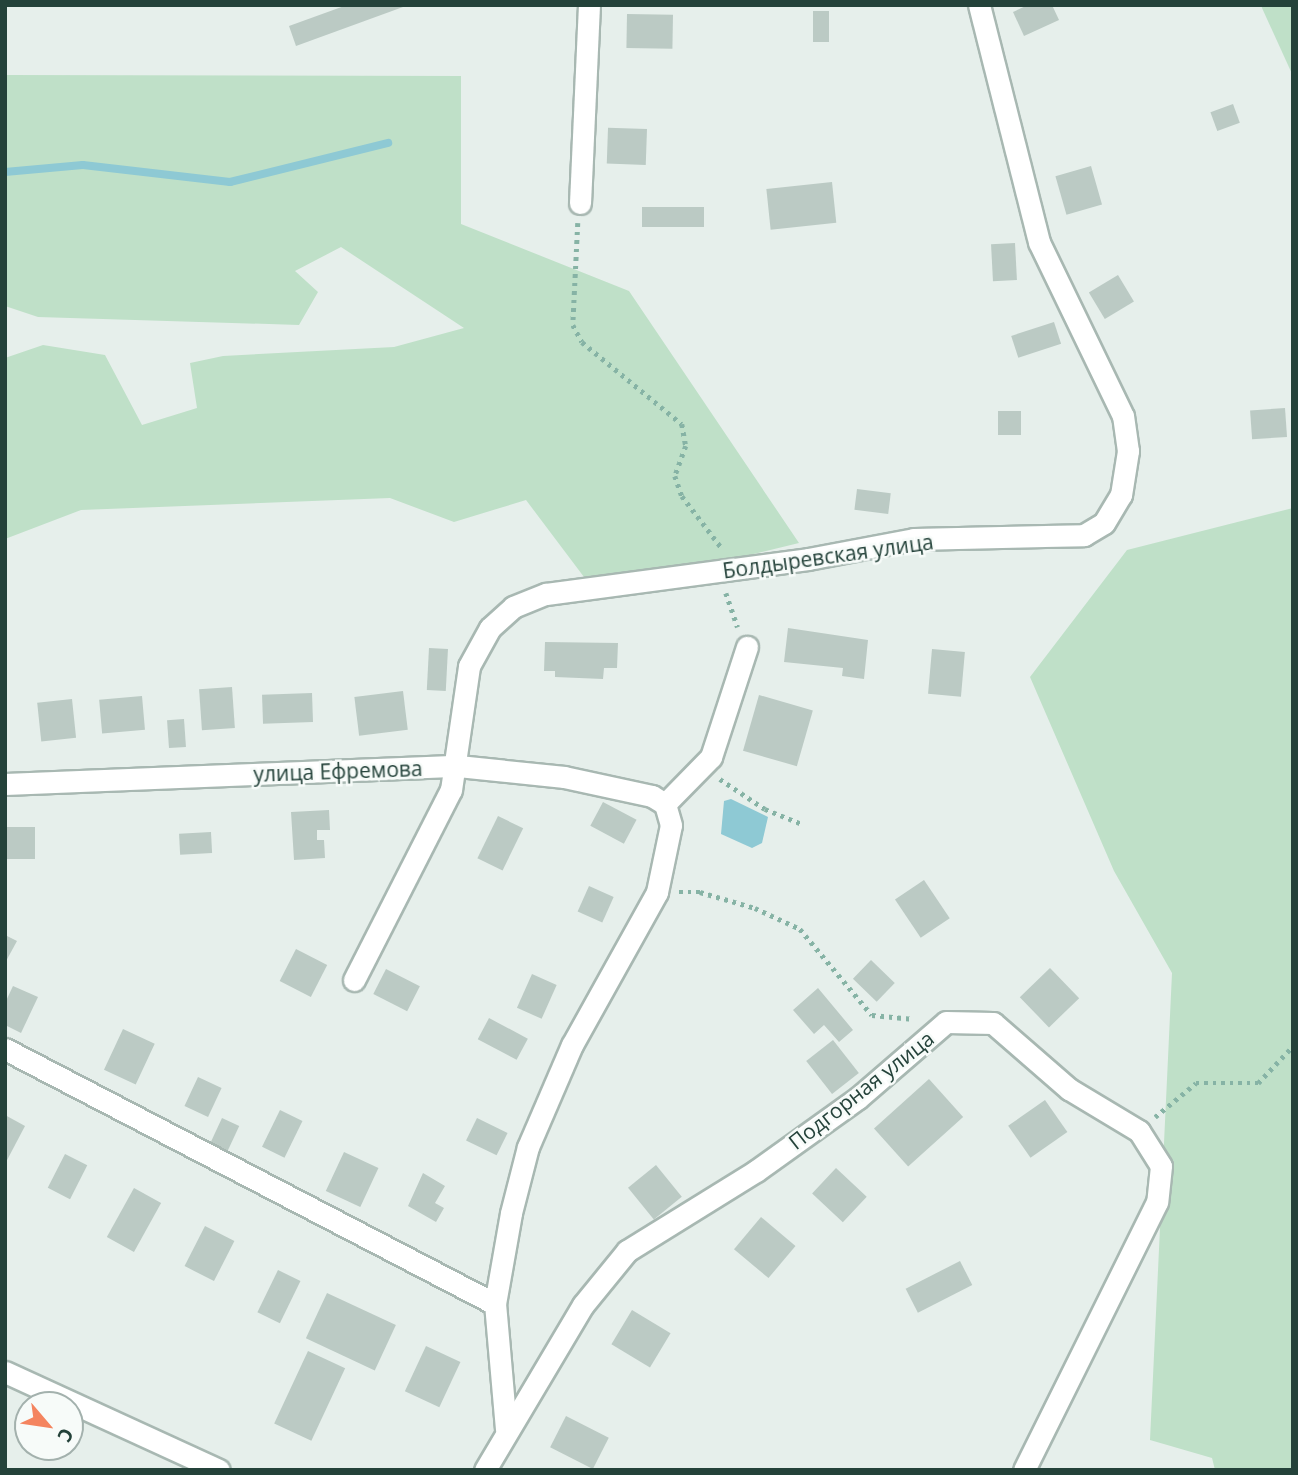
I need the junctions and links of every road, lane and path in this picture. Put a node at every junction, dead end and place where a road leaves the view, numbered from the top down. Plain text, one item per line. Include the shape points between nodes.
1 (589, 5) edge
2 (979, 5) edge
3 (580, 203) joint
4 (725, 571) junction
5 (747, 647) joint
6 (458, 766) junction
7 (702, 766) junction
8 (5, 784) edge
9 (665, 804) junction
10 (802, 824) dead end
11 (657, 892) junction
12 (354, 980) dead end
13 (947, 1022) junction
14 (1293, 1045) edge
15 (5, 1049) edge
16 (1139, 1131) junction
17 (495, 1304) junction
18 (5, 1372) edge
19 (506, 1429) junction
20 (219, 1470) edge
21 (485, 1470) edge
22 (1024, 1470) edge

1 - 3 street
2 - 4 street, Болдыревская улица via 1039,242 1124,416 1128,451 1121,495 1104,523 1084,535 914,539
3 - 4 path via 573,326 582,342 682,424 686,446 675,475 682,496 724,552
4 - 5 path via 727,603
4 - 6 street, Болдыревская улица via 546,594 513,607 490,628 469,666
5 - 7 street via 711,757
6 - 8 street, улица Ефремова
6 - 9 street, улица Ефремова via 564,777 652,796
6 - 12 street, Болдыревская улица via 451,790
7 - 9 street
7 - 10 path via 765,809
9 - 11 street via 671,825
11 - 13 path via 700,892 755,908 800,929 873,1015
11 - 17 street via 572,1045 528,1147
13 - 16 street, Подгорная улица via 993,1023 1069,1089
13 - 19 street, Подгорная улица via 858,1098 756,1171 627,1251 583,1305
14 - 16 path via 1258,1083 1196,1083
15 - 17 street
16 - 22 street, Подгорная улица via 1161,1166 1157,1202
17 - 19 street
18 - 20 street
19 - 21 street, Подгорная улица

